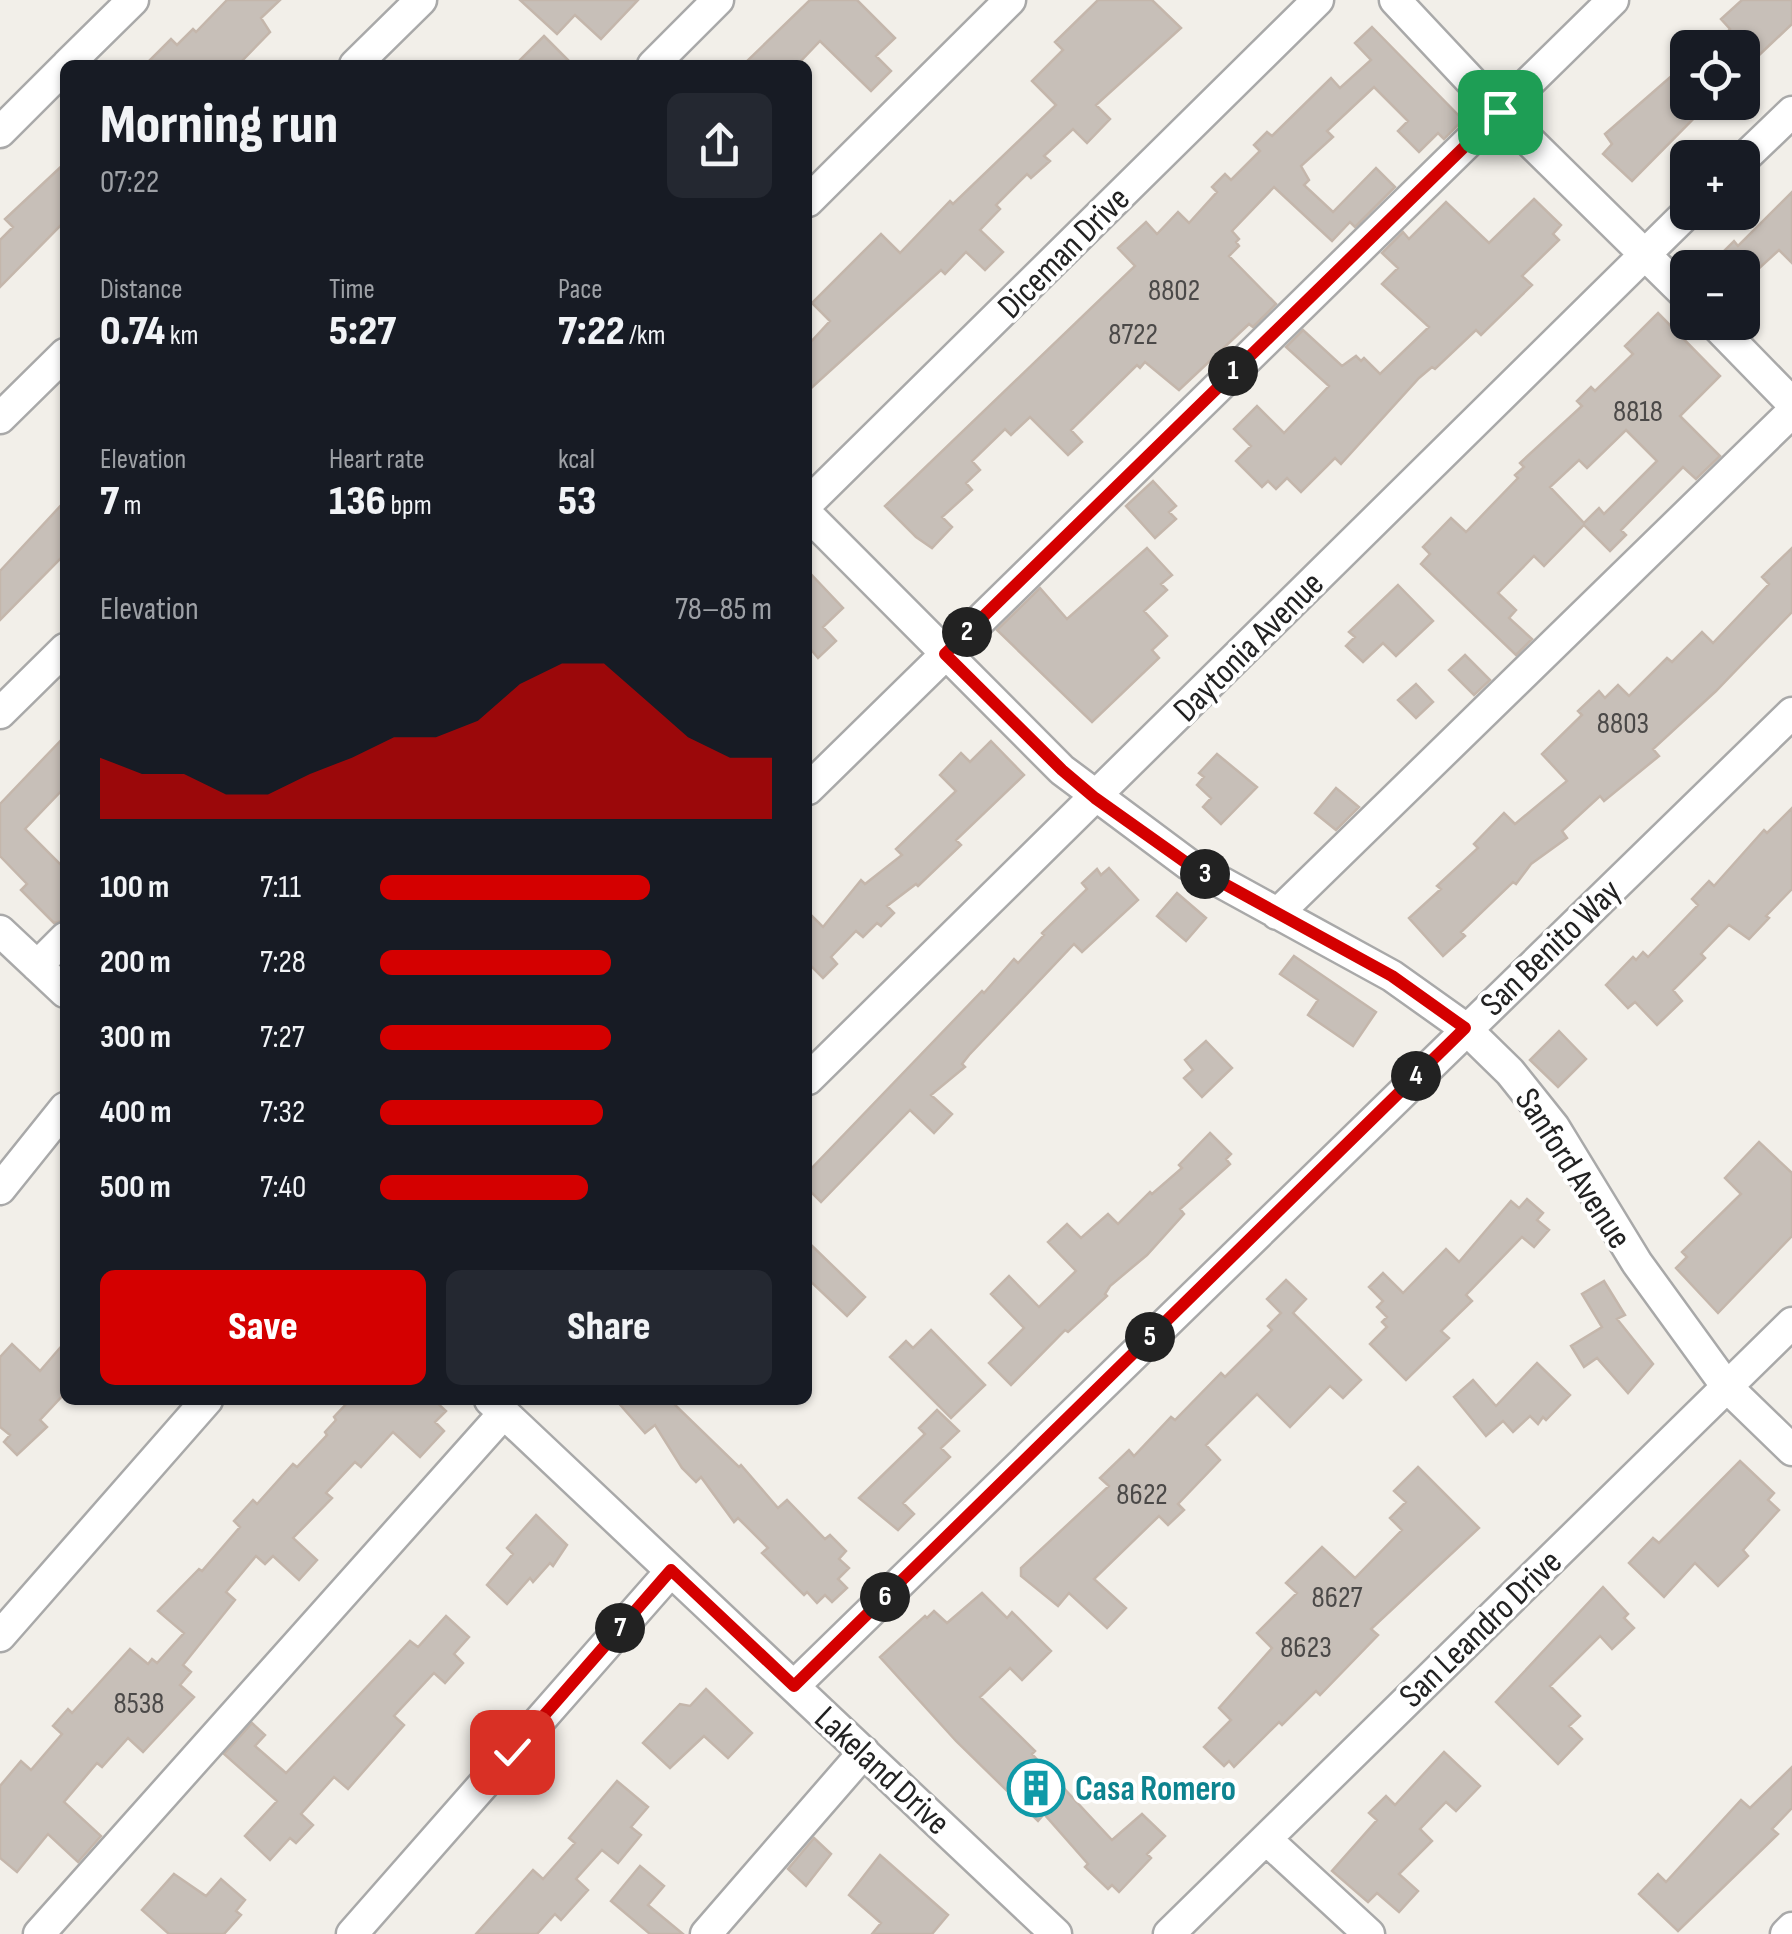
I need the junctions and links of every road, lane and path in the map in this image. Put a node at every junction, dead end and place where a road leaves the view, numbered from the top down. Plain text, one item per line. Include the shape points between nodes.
1 (132, 0) edge
2 (421, 0) edge
3 (718, 0) edge
4 (1010, 0) edge
5 (1318, 0) edge
6 (1395, 0) edge
7 (1613, 0) edge
8 (72, 60) edge
9 (361, 60) edge
10 (658, 60) edge
11 (60, 72) edge
12 (1500, 112) junction
13 (1792, 112) edge
14 (0, 132) edge
15 (1760, 143) edge
16 (812, 197) edge
17 (1670, 230) edge
18 (1646, 254) junction
19 (1670, 279) edge
20 (1731, 340) edge
21 (60, 359) edge
22 (1792, 402) edge
23 (1792, 412) edge
24 (0, 418) edge
25 (812, 499) edge
26 (812, 519) edge
27 (60, 654) edge
28 (945, 654) junction
29 (1792, 713) edge
30 (0, 714) edge
31 (812, 786) edge
32 (1095, 798) junction
33 (1278, 914) junction
34 (0, 931) edge
35 (60, 943) edge
36 (37, 966) junction
37 (60, 987) edge
38 (1465, 1028) junction
39 (812, 1075) edge
40 (60, 1114) edge
41 (0, 1189) edge
42 (1792, 1323) edge
43 (1727, 1387) junction
44 (203, 1405) edge
45 (497, 1406) edge
46 (1792, 1450) edge
47 (671, 1570) junction
48 (0, 1636) edge
49 (794, 1686) junction
50 (864, 1752) junction
51 (1266, 1839) junction
52 (1792, 1928) edge
53 (40, 1934) edge
54 (352, 1934) edge
55 (706, 1934) edge
56 (1056, 1934) edge
57 (1168, 1934) edge
58 (1369, 1934) edge
59 (1786, 1934) edge

1 - 8 street
2 - 9 street
3 - 10 street
4 - 16 street
5 - 25 street, Diceman Drive
6 - 12 street
7 - 12 street
11 - 14 street
12 - 18 street
12 - 28 street
13 - 15 street
17 - 18 street, Daytonia Avenue
18 - 19 street
18 - 32 street, Daytonia Avenue
20 - 22 street
21 - 24 street
23 - 33 street
26 - 28 street, Sanford Avenue
27 - 30 street
28 - 31 street
28 - 32 street, Sanford Avenue
29 - 38 street, San Benito Way
32 - 33 street, Sanford Avenue via 1188,864
32 - 39 street, Daytonia Avenue
33 - 38 street, Sanford Avenue via 1392,976
34 - 36 street
35 - 36 street
36 - 37 street
38 - 43 street, Sanford Avenue via 1554,1127 1637,1263
38 - 49 street, San Benito Way
40 - 41 street
42 - 43 street, San Leandro Drive
43 - 46 street, Sanford Avenue
43 - 51 street, San Leandro Drive
44 - 48 street
45 - 47 street, Lakeland Drive
45 - 53 street
47 - 49 street, Lakeland Drive
47 - 54 street
49 - 50 street, Lakeland Drive
50 - 55 street
50 - 56 street, Lakeland Drive
51 - 57 street, San Leandro Drive
51 - 58 street
52 - 59 street

